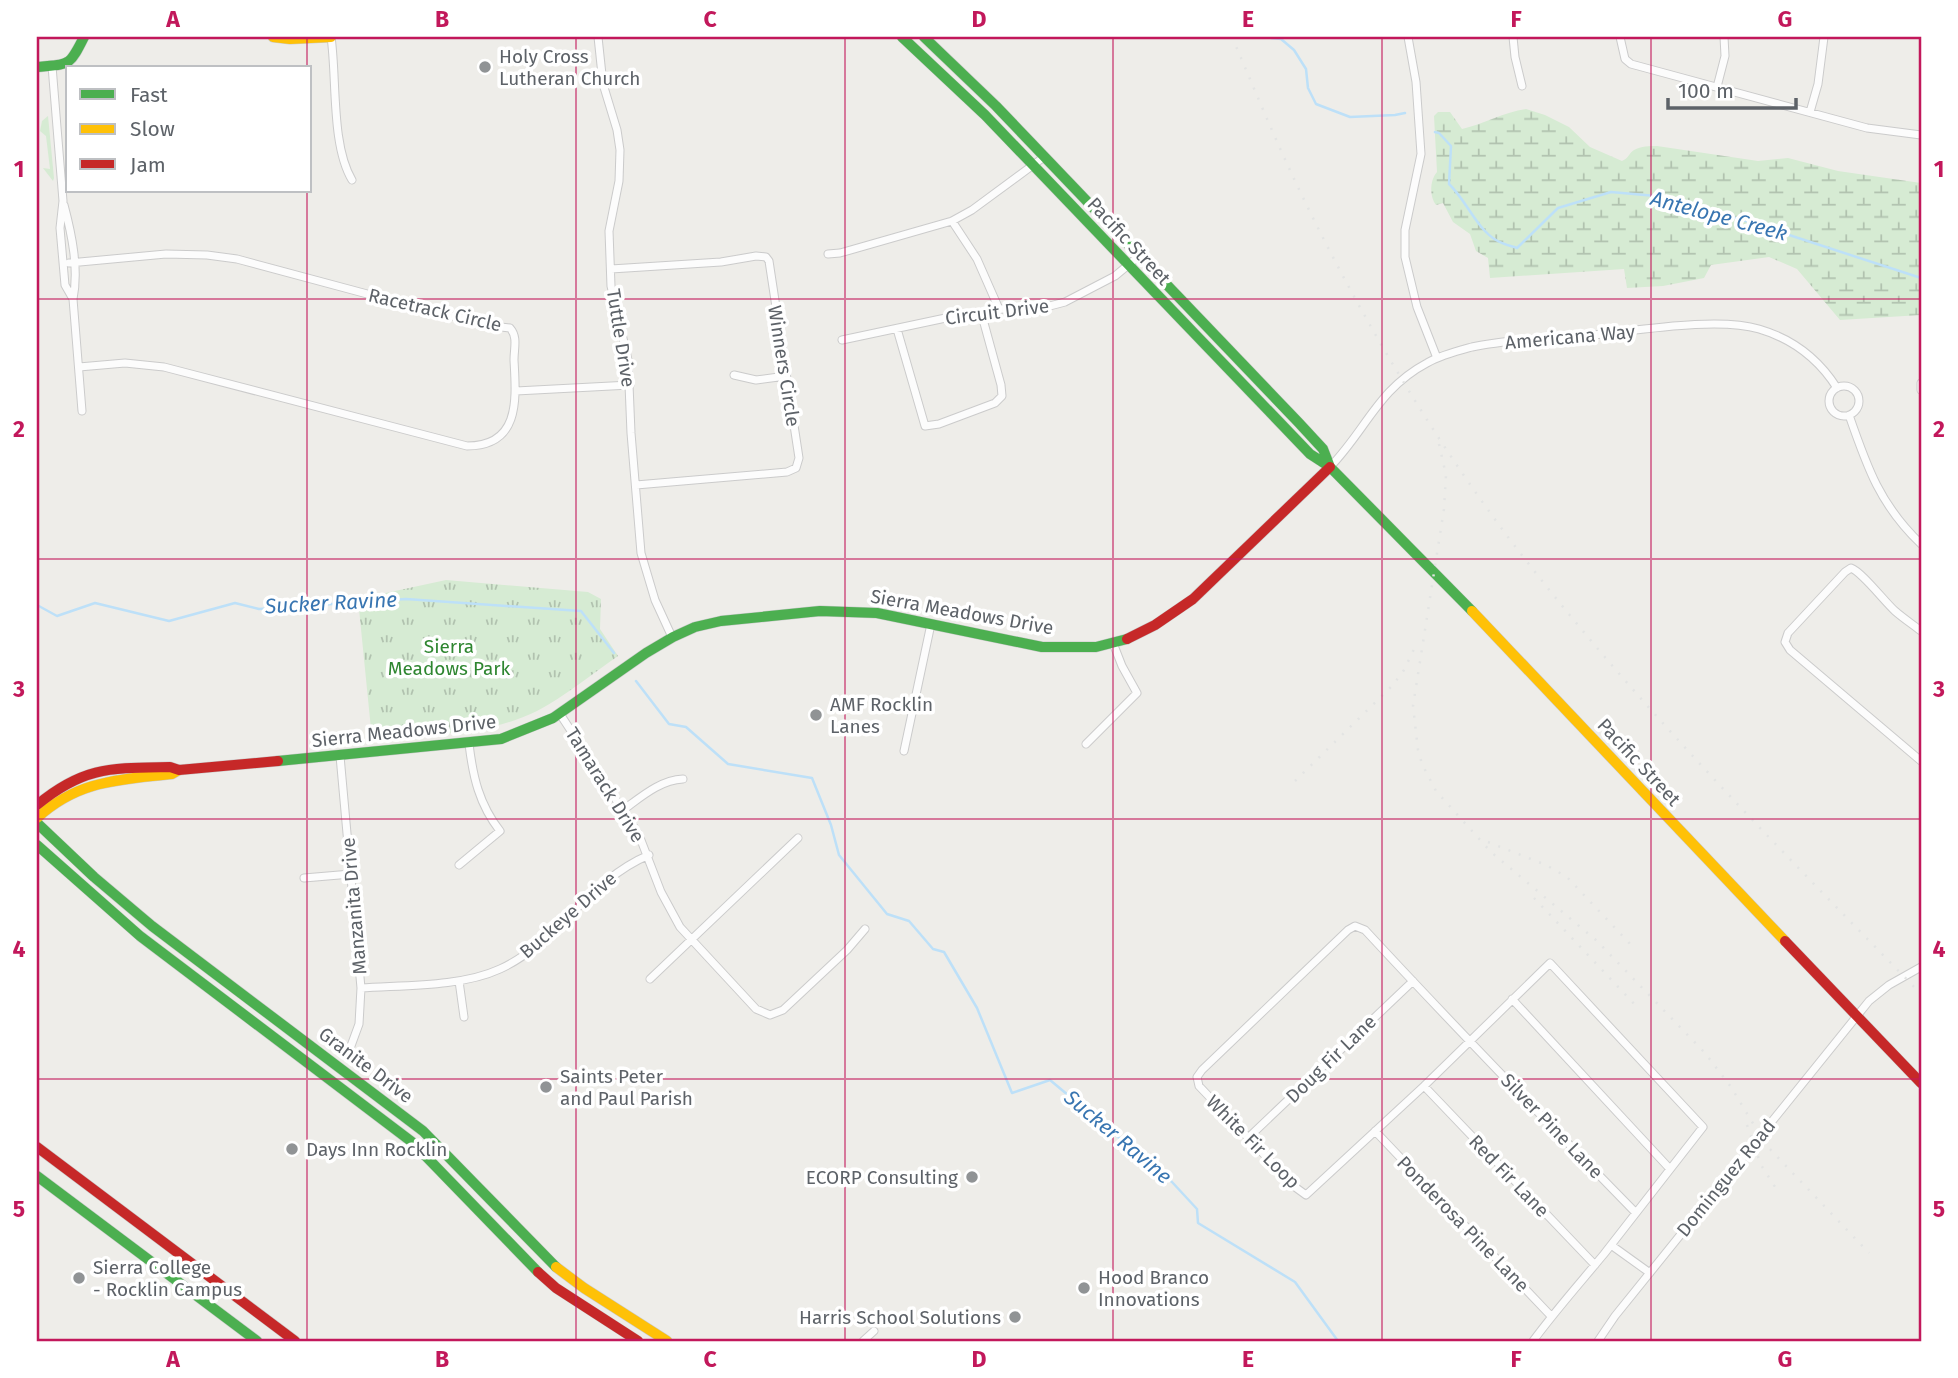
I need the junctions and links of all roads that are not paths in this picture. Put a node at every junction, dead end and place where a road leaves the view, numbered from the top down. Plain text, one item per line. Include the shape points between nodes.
1 (84, 37) edge
2 (278, 37) edge
3 (331, 37) edge
4 (598, 37) edge
5 (902, 37) edge
6 (924, 37) edge
7 (1408, 37) edge
8 (1513, 37) edge
9 (1620, 37) edge
10 (1724, 37) edge
11 (1824, 37) edge
12 (52, 66) junction
13 (37, 67) edge
14 (1522, 86) dead end
15 (1717, 87) junction
16 (1810, 112) junction
17 (1921, 126) edge
18 (1921, 135) edge
19 (1044, 157) junction
20 (1032, 166) junction
21 (352, 180) dead end
22 (63, 201) junction
23 (952, 221) junction
24 (828, 254) dead end
25 (1139, 256) junction
26 (71, 263) junction
27 (1127, 265) junction
28 (611, 269) junction
29 (73, 299) junction
30 (999, 309) junction
31 (981, 312) junction
32 (897, 329) junction
33 (842, 340) dead end
34 (1437, 358) junction
35 (79, 367) junction
36 (734, 375) dead end
37 (786, 376) junction
38 (1921, 383) edge
39 (630, 385) junction
40 (1837, 388) junction
41 (1921, 390) edge
42 (516, 391) junction
43 (82, 411) dead end
44 (1849, 415) junction
45 (1330, 467) junction
46 (636, 485) junction
47 (1921, 544) edge
48 (931, 624) junction
49 (1921, 631) edge
50 (672, 638) junction
51 (1113, 643) junction
52 (560, 714) junction
53 (469, 744) junction
54 (1086, 744) dead end
55 (904, 751) dead end
56 (340, 756) junction
57 (1921, 761) edge
58 (179, 770) junction
59 (91, 773) junction
60 (127, 779) junction
61 (683, 779) dead end
62 (37, 805) edge
63 (623, 810) junction
64 (37, 818) edge
65 (37, 823) edge
66 (798, 838) dead end
67 (37, 845) edge
68 (649, 855) junction
69 (459, 865) dead end
70 (351, 874) junction
71 (304, 878) dead end
72 (865, 929) dead end
73 (691, 941) junction
74 (1921, 967) edge
75 (650, 979) dead end
76 (459, 981) junction
77 (1413, 982) junction
78 (361, 988) junction
79 (1512, 999) junction
80 (1856, 1016) junction
81 (464, 1017) dead end
82 (1469, 1039) junction
83 (348, 1054) dead end
84 (1921, 1083) edge
85 (1424, 1086) junction
86 (1375, 1131) junction
87 (1249, 1137) junction
88 (37, 1147) edge
89 (1670, 1169) junction
90 (37, 1176) edge
91 (1636, 1213) junction
92 (1611, 1245) junction
93 (1595, 1265) junction
94 (1650, 1273) junction
95 (1551, 1316) junction
96 (874, 1331) dead end
97 (257, 1341) edge
98 (295, 1341) edge
99 (638, 1341) edge
100 (667, 1341) edge
101 (863, 1341) edge
102 (1533, 1341) edge
103 (1598, 1341) edge

1 - 12 main road via 72,61
2 - 3 main road
3 - 21 street via 341,150
4 - 28 street, Tuttle Drive via 620,150 609,231
5 - 20 main road, Pacific Street
6 - 19 main road, Pacific Street
7 - 34 street via 1421,153 1405,230 1405,257 1417,307
8 - 14 street
9 - 15 street via 1625,59 1631,64
10 - 15 street via 1725,56
11 - 16 street
12 - 13 main road
12 - 22 street
15 - 16 street
16 - 18 street via 1867,128
17 - 18 street
19 - 20 street
19 - 25 main road, Pacific Street
20 - 23 street
20 - 27 main road, Pacific Street
22 - 26 street via 71,228
22 - 29 street via 60,228 65,285
23 - 24 street
23 - 30 street via 977,259
25 - 27 street, Circuit Drive
25 - 45 main road, Pacific Street via 1323,449
26 - 29 street via 76,285
26 - 42 street, Racetrack Circle via 166,254 237,259 510,328 515,335
27 - 30 street, Circuit Drive via 1065,302
27 - 45 main road, Pacific Street via 1318,461
28 - 37 street, Winners Circle via 766,257
28 - 39 street, Tuttle Drive
29 - 35 street
30 - 31 street, Circuit Drive
31 - 32 street, Circuit Drive
31 - 32 street via 1002,397 939,424 926,426
32 - 33 street, Circuit Drive
34 - 40 street, Americana Way via 1485,345 1736,325 1778,335 1799,346
34 - 45 street, Americana Way via 1393,386
35 - 42 street, Racetrack Circle via 125,363 164,367 467,446 491,441 505,430 514,414
35 - 43 street
36 - 37 street via 756,380
37 - 46 street, Winners Circle via 799,458 793,471
38 - 41 street
39 - 42 street
39 - 46 street, Tuttle Drive
40 - 44 street via 1830,406 1839,415
40 - 44 street via 1850,387 1858,396 1857,408
44 - 47 street via 1882,498
45 - 51 main road, Sierra Meadows Drive via 1193,599 1146,630
45 - 80 main road, Pacific Street
46 - 50 street, Tuttle Drive via 642,553
48 - 50 main road, Sierra Meadows Drive via 877,613 820,611 721,621
48 - 51 main road, Sierra Meadows Drive via 1035,647
48 - 55 street
49 - 57 street via 1851,568 1788,633 1785,642
50 - 52 main road, Sierra Meadows Drive
51 - 54 street via 1137,694
52 - 53 main road, Sierra Meadows Drive via 514,735
52 - 63 street, Tamarack Drive
53 - 56 main road, Sierra Meadows Drive
53 - 69 street via 477,791 500,831
56 - 58 main road, Sierra Meadows Drive
56 - 70 street, Manzanita Drive
58 - 59 main road, Sierra Meadows Drive
58 - 60 main road, Sierra Meadows Drive
59 - 60 main road
59 - 62 main road, Sierra Meadows Drive via 60,787
60 - 64 main road, Sierra Meadows Drive via 74,790
61 - 63 street via 659,786
63 - 68 street, Tamarack Drive
65 - 100 main road, Granite Drive via 152,926 416,1125 558,1269
66 - 73 street
67 - 99 main road, Granite Drive via 140,936 412,1142 556,1288
68 - 73 street, Tamarack Drive via 669,909
68 - 76 street, Buckeye Drive via 609,878 516,961
70 - 71 street
70 - 78 street, Manzanita Drive
72 - 73 street, Tamarack Drive via 775,1015 749,1003
73 - 75 street
74 - 80 street, Dominguez Road via 1873,997
76 - 78 street, Buckeye Drive
76 - 81 street
77 - 82 street, White Fir Loop
77 - 87 street, Doug Fir Lane
77 - 87 street, White Fir Loop via 1365,930 1356,926 1338,939 1197,1077 1206,1095
78 - 83 street, Manzanita Drive via 359,1024
79 - 82 street
79 - 89 street
79 - 89 street via 1550,963 1673,1093 1703,1126
80 - 84 main road, Pacific Street
80 - 94 street, Dominguez Road
82 - 85 street, White Fir Loop
82 - 91 street, Silver Pine Lane
85 - 86 street, White Fir Loop
85 - 93 street, Red Fir Lane
86 - 87 street, White Fir Loop via 1306,1195
86 - 95 street, Ponderosa Pine Lane
88 - 98 main road
89 - 91 street
90 - 97 main road
91 - 92 street
92 - 93 street
92 - 94 street
93 - 95 street
94 - 103 street, Dominguez Road
95 - 102 street
96 - 101 street

